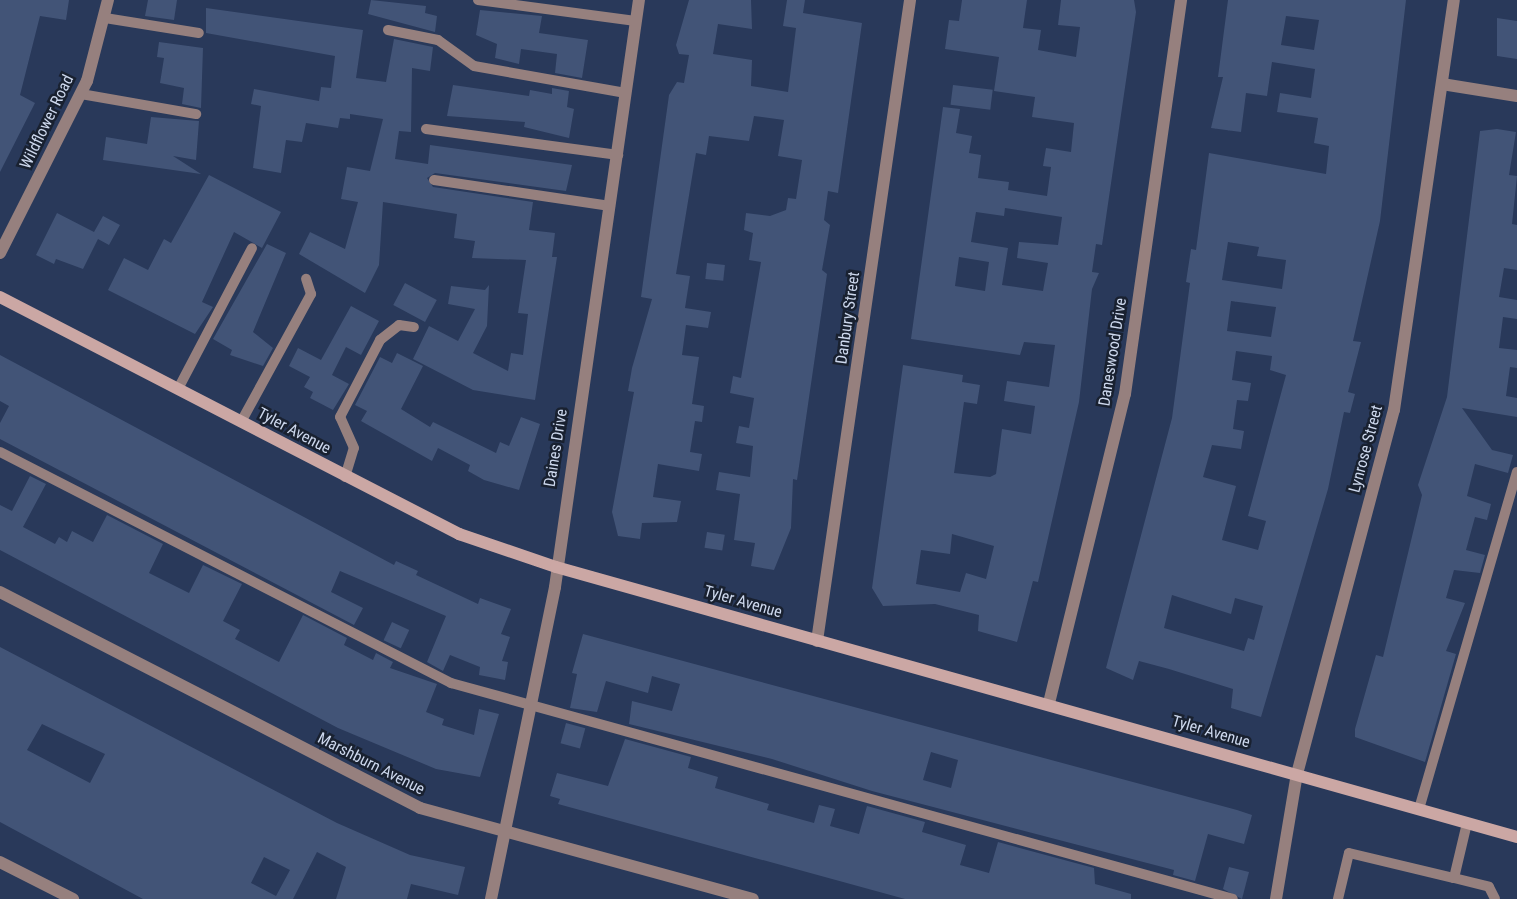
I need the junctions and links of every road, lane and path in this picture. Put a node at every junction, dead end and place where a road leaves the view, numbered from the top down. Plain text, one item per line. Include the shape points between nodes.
1 (108, 0) edge
2 (478, 0) edge
3 (639, 0) edge
4 (910, 0) edge
5 (1182, 0) edge
6 (1454, 0) edge
7 (105, 18) junction
8 (636, 21) junction
9 (388, 30) dead end
10 (199, 33) dead end
11 (1442, 84) junction
12 (626, 93) junction
13 (81, 94) junction
14 (1517, 96) edge
15 (196, 114) dead end
16 (426, 129) dead end
17 (618, 155) junction
18 (434, 180) dead end
19 (610, 206) junction
20 (252, 248) dead end
21 (0, 253) edge
22 (306, 279) dead end
23 (0, 297) edge
24 (414, 327) dead end
25 (178, 389) junction
26 (241, 422) junction
27 (0, 452) edge
28 (1517, 472) edge
29 (345, 477) junction
30 (556, 567) junction
31 (0, 592) edge
32 (817, 641) junction
33 (1049, 703) junction
34 (529, 707) junction
35 (1297, 774) junction
36 (1419, 809) junction
37 (1467, 823) junction
38 (504, 830) junction
39 (1517, 837) edge
40 (0, 862) edge
41 (1454, 878) junction
42 (73, 899) edge
43 (491, 899) edge
44 (753, 899) edge
45 (1233, 899) edge
46 (1276, 899) edge
47 (1338, 899) edge
48 (1495, 899) edge

1 - 7 street, Wildflower Road
2 - 8 lane
3 - 8 street, Daines Drive
4 - 32 street, Danbury Street
5 - 33 street, Daneswood Drive via 1125,394
6 - 11 street, Lynrose Street
7 - 10 lane
7 - 13 street, Wildflower Road
8 - 12 street, Daines Drive
9 - 12 lane via 438,40 474,66
11 - 14 street
11 - 35 street, Lynrose Street via 1395,410
12 - 17 street, Daines Drive
13 - 15 lane
13 - 21 street, Wildflower Road
16 - 17 lane
17 - 19 street, Daines Drive
18 - 19 lane
19 - 30 street, Daines Drive
20 - 25 lane
22 - 26 lane via 311,294 307,303
23 - 25 street, Tyler Avenue
24 - 29 lane via 399,325 380,340 340,417 354,448
25 - 26 street, Tyler Avenue
26 - 29 street, Tyler Avenue
27 - 34 lane via 399,660
28 - 36 lane
29 - 30 street, Tyler Avenue via 459,534
30 - 32 street, Tyler Avenue
30 - 34 street, Daines Drive
31 - 38 street, Marshburn Avenue via 420,808
32 - 33 street, Tyler Avenue
33 - 35 street, Tyler Avenue
34 - 38 street, Daines Drive
34 - 45 lane
35 - 36 street, Tyler Avenue
35 - 46 street, Lynrose Street
36 - 37 street, Tyler Avenue
37 - 39 street, Tyler Avenue
37 - 41 lane
38 - 43 street, Daines Drive
38 - 44 street, Marshburn Avenue
40 - 42 street
41 - 47 lane via 1349,853
41 - 48 lane via 1489,887

